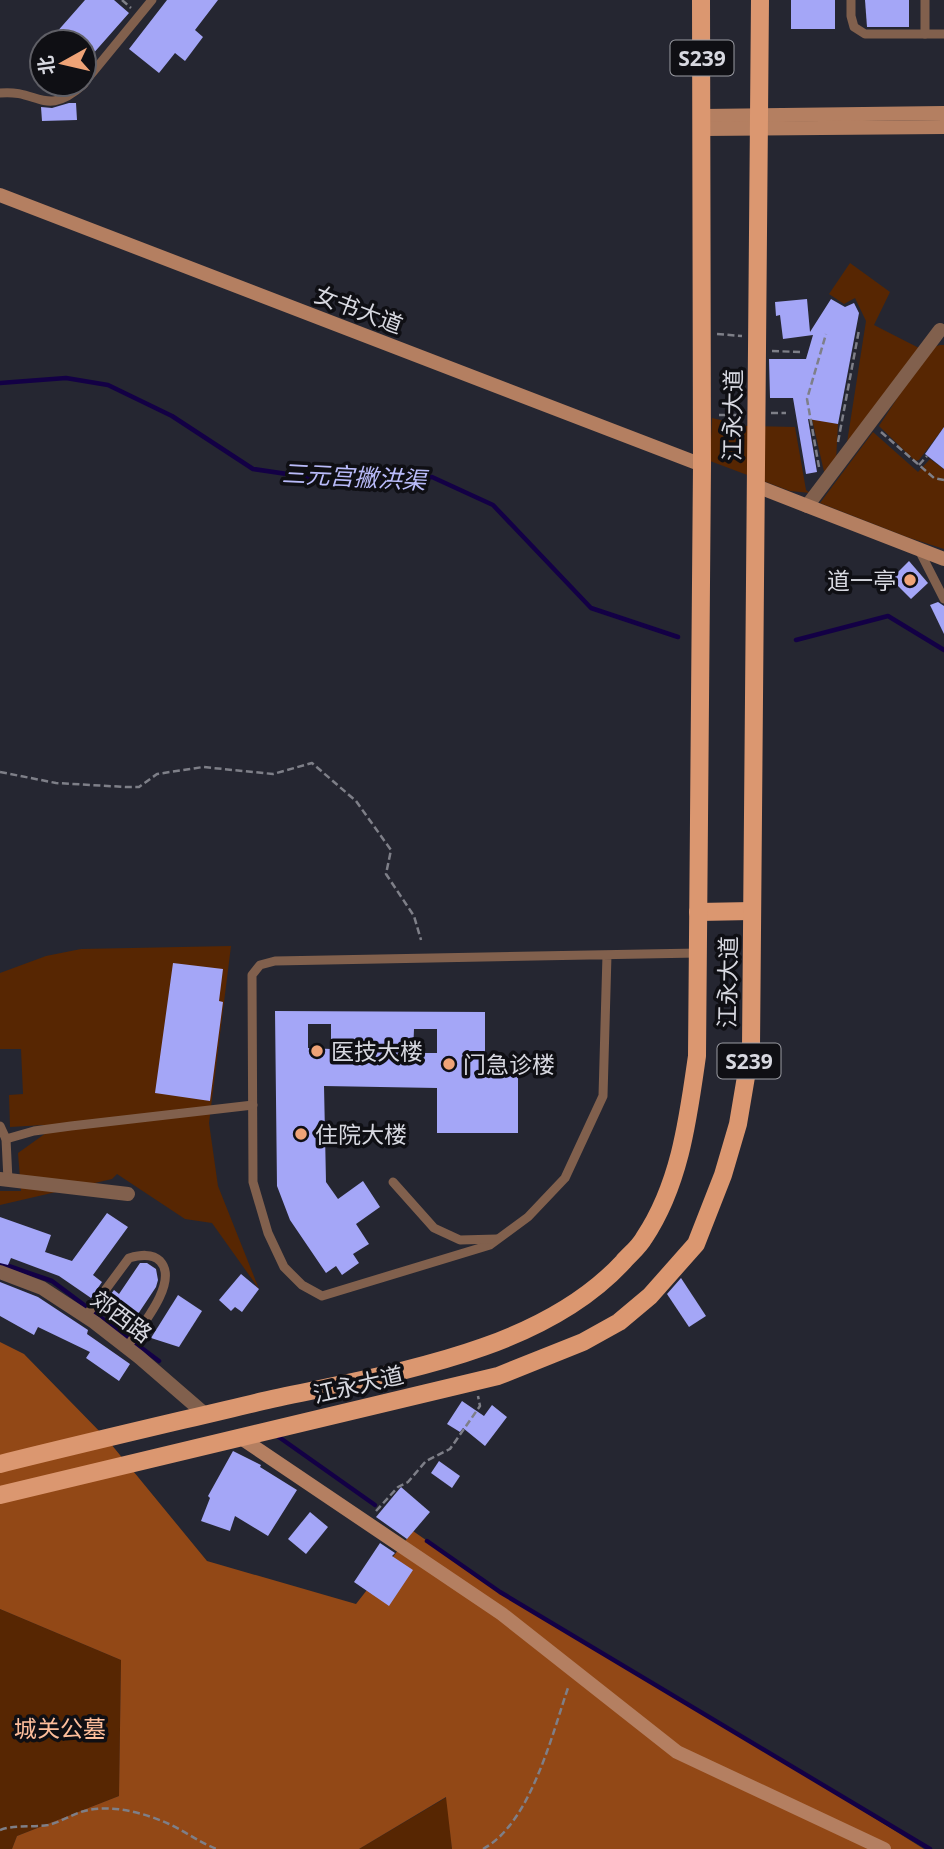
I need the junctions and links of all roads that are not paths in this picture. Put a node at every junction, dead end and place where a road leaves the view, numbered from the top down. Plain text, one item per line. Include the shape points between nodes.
1 (152, 0) edge
2 (701, 0) edge
3 (761, 0) edge
4 (851, 0) edge
5 (925, 0) edge
6 (925, 34) junction
7 (944, 34) edge
8 (98, 67) edge
9 (0, 93) edge
10 (28, 96) edge
11 (34, 98) edge
12 (67, 98) edge
13 (944, 113) edge
14 (760, 122) junction
15 (703, 123) junction
16 (944, 127) edge
17 (0, 195) edge
18 (942, 327) edge
19 (702, 465) junction
20 (756, 486) junction
21 (807, 506) junction
22 (919, 550) junction
23 (944, 559) edge
24 (944, 599) edge
25 (752, 911) junction
26 (698, 912) junction
27 (698, 953) junction
28 (607, 955) junction
29 (253, 1105) junction
30 (0, 1126) edge
31 (6, 1139) junction
32 (4, 1179) edge
33 (393, 1182) dead end
34 (128, 1194) dead end
35 (499, 1238) junction
36 (0, 1272) edge
37 (90, 1312) junction
38 (130, 1342) junction
39 (206, 1415) junction
40 (241, 1438) junction
41 (0, 1464) edge
42 (0, 1495) edge
43 (884, 1849) edge

1 - 8 lane
2 - 15 main road, 江永大道 / S239
3 - 14 main road, 江永大道 / S239
4 - 6 lane via 854,27 865,34
5 - 6 lane
6 - 7 lane
9 - 10 lane
11 - 12 lane via 46,102
13 - 14 main road
14 - 15 main road
14 - 16 main road
14 - 20 main road, 江永大道 / S239
15 - 19 main road, 江永大道 / S239
17 - 19 main road, 女书大道
18 - 21 street
19 - 26 main road, 江永大道 / S239
20 - 21 main road
20 - 25 main road, 江永大道 / S239
21 - 22 main road
22 - 23 main road
22 - 24 lane
25 - 26 main road
25 - 40 main road, 江永大道 / S239 via 751,1046 738,1124 696,1244 650,1296 583,1342 498,1376
26 - 27 main road, 江永大道 / S239
27 - 28 lane
27 - 39 main road, 江永大道 / S239 via 697,1056 688,1124 673,1181 644,1239 615,1270 566,1309 506,1339
28 - 29 lane via 275,961 260,965 252,975
28 - 35 lane via 603,1096 565,1178 528,1217
29 - 31 lane via 34,1131
29 - 35 lane via 253,1182 268,1233 284,1267 323,1297 490,1245
30 - 31 lane
31 - 32 lane
32 - 34 street
33 - 35 lane via 434,1228 460,1240
36 - 37 street, 郊西路
37 - 38 street, 郊西路
37 - 38 lane via 130,1258 145,1255 159,1260 166,1280 160,1297
38 - 39 street, 郊西路
39 - 41 main road, 江永大道 / S239
40 - 42 main road, 江永大道 / S239
40 - 43 main road via 502,1614 677,1752

